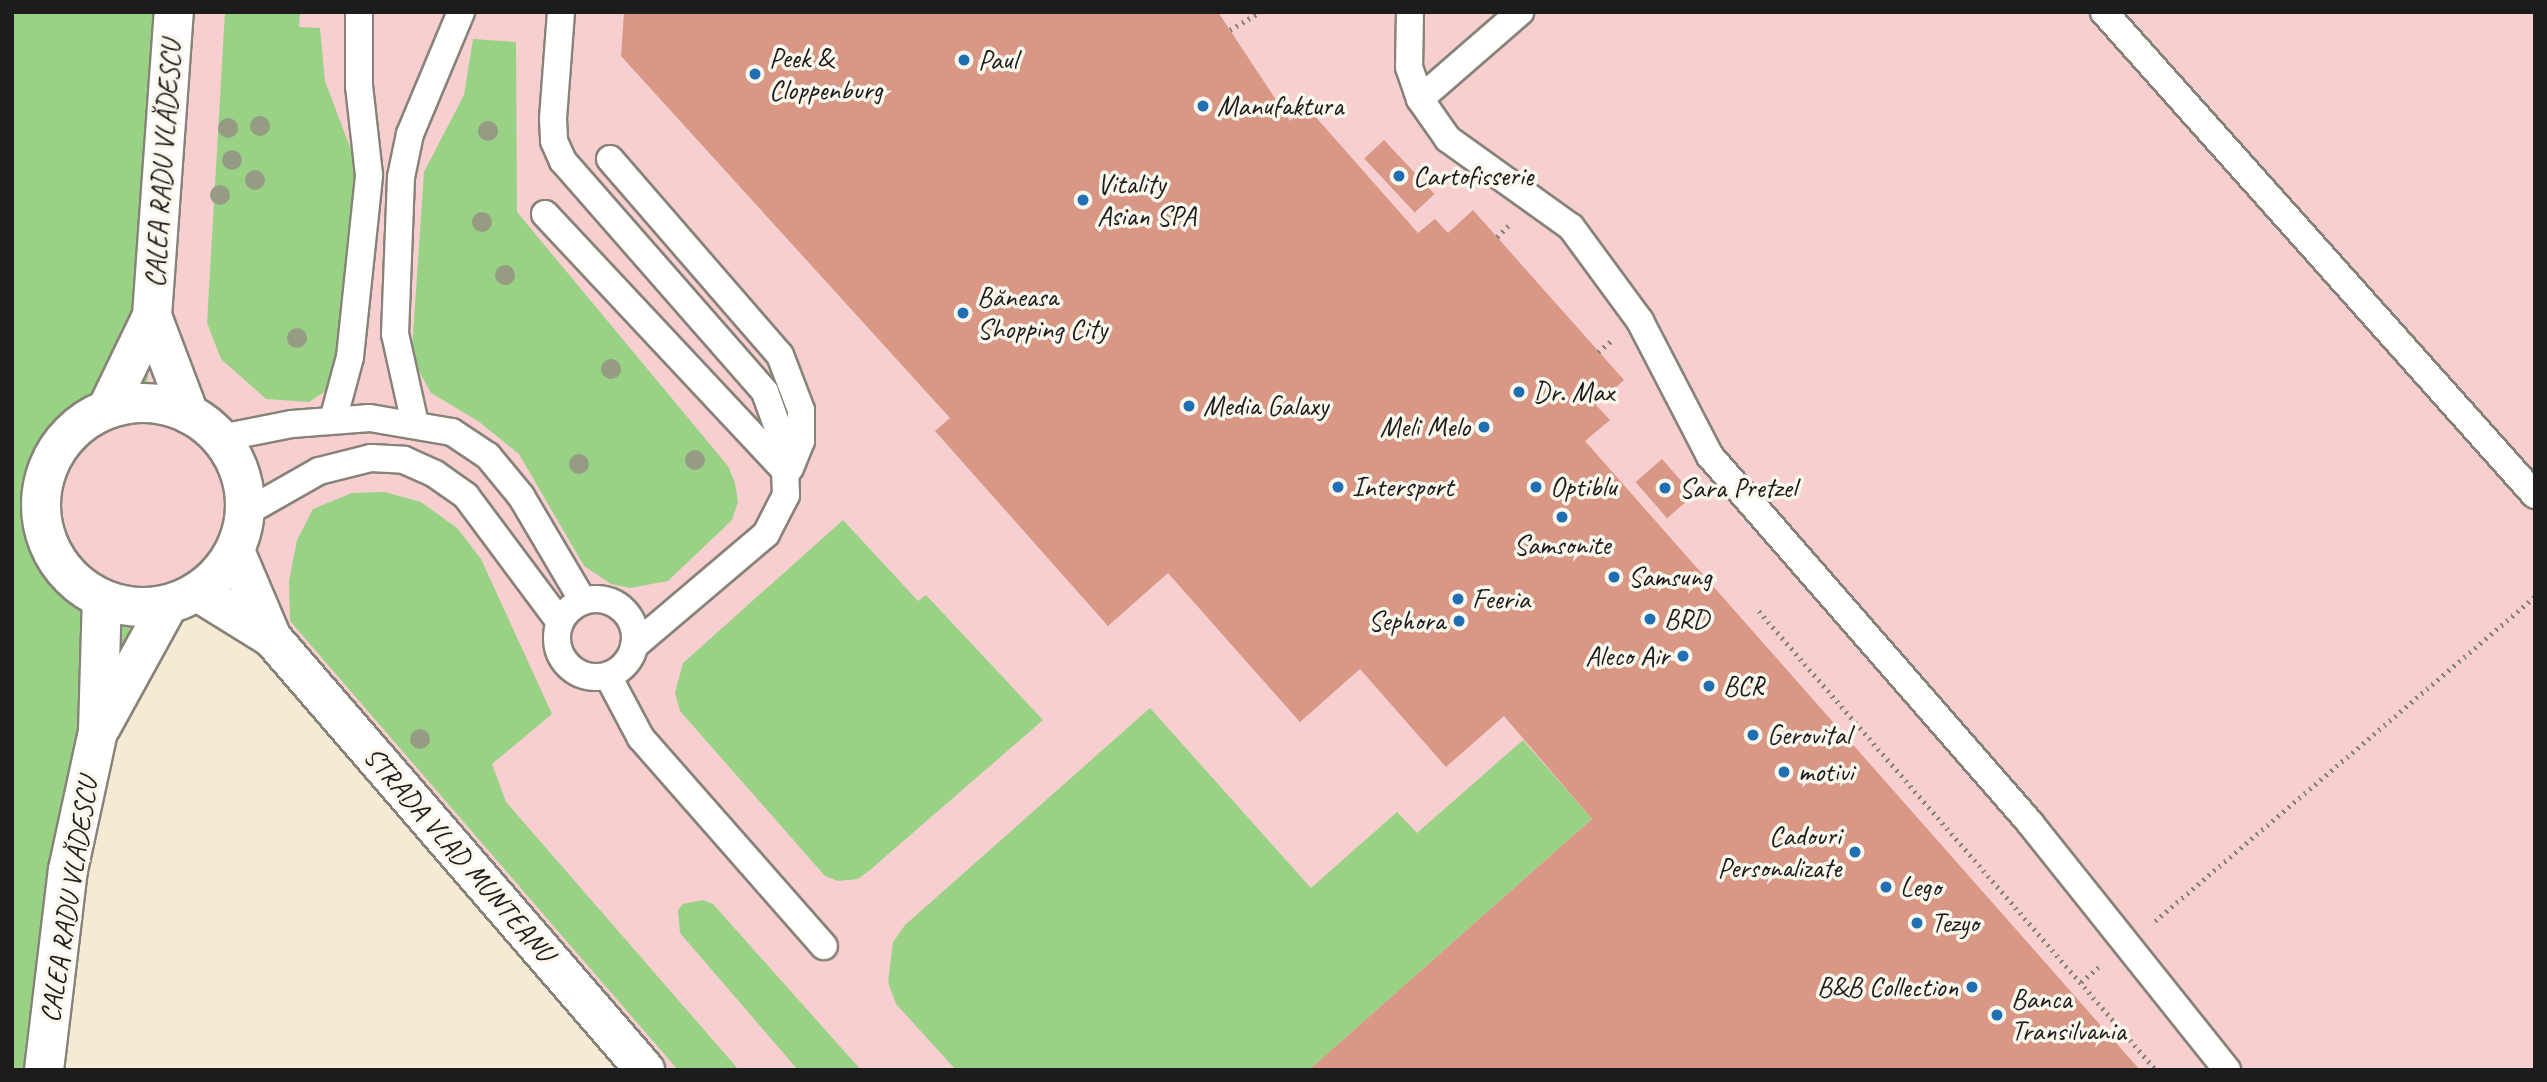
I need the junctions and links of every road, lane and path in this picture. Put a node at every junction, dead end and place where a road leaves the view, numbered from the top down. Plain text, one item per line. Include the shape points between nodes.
1 (174, 12) edge
2 (359, 12) edge
3 (461, 12) edge
4 (561, 12) edge
5 (1260, 12) edge
6 (1410, 12) edge
7 (1520, 12) edge
8 (2104, 12) edge
9 (1230, 30) dead end
10 (1420, 99) junction
11 (610, 159) dead end
12 (545, 214) dead end
13 (1508, 226) dead end
14 (1497, 237) dead end
15 (152, 316) junction
16 (1615, 338) dead end
17 (1598, 352) dead end
18 (107, 409) junction
19 (189, 414) junction
20 (333, 420) junction
21 (415, 424) junction
22 (221, 438) junction
23 (787, 473) junction
24 (2535, 495) edge
25 (246, 513) junction
26 (235, 551) junction
27 (2535, 597) edge
28 (183, 599) junction
29 (102, 600) junction
30 (583, 601) junction
31 (1759, 611) dead end
32 (560, 622) junction
33 (272, 638) junction
34 (634, 646) junction
35 (608, 676) junction
36 (98, 732) junction
37 (2129, 943) junction
38 (824, 947) dead end
39 (2081, 982) junction
40 (44, 1070) edge
41 (645, 1070) edge
42 (2156, 1070) edge
43 (2227, 1070) edge

1 - 15 street, CALEA RADU VLĂDESCU
2 - 20 lane via 359,86 369,175 350,357
3 - 21 lane via 410,134 401,177 395,334
4 - 23 lane via 553,119 554,141 562,160 765,392 778,419
5 - 9 path
6 - 10 lane via 1409,67
7 - 10 lane
8 - 24 lane
10 - 37 lane via 1448,139 1571,227 1640,321 1710,456
11 - 23 lane via 780,355 801,410 801,441
12 - 23 lane via 681,354
13 - 14 path
15 - 18 street, CALEA RADU VLĂDESCU
15 - 19 street, CALEA RADU VLĂDESCU
16 - 17 path
18 - 19 street via 146,403
18 - 29 street via 71,431 58,447 42,482 40,503 46,541 55,559 76,584
19 - 22 street
20 - 21 lane
20 - 22 lane
21 - 30 lane via 452,432 488,456 521,496
22 - 25 street via 236,461
23 - 34 lane via 786,495 766,534
25 - 26 street
25 - 32 lane via 319,471 371,458 404,460 466,496
26 - 28 street via 218,576
26 - 33 street, STRADA VLAD MUNTEANU
27 - 37 path
28 - 29 street via 136,608
28 - 33 street, STRADA VLAD MUNTEANU
28 - 36 street, CALEA RADU VLĂDESCU
29 - 36 street, CALEA RADU VLĂDESCU
30 - 32 lane
30 - 34 lane via 596,599 621,609 630,620
31 - 39 path
32 - 35 lane via 557,644 566,664 586,676
33 - 41 street, STRADA VLAD MUNTEANU
34 - 35 lane via 625,664
35 - 38 lane via 641,738
36 - 40 street, CALEA RADU VLĂDESCU via 68,870
37 - 39 path
37 - 43 lane
39 - 42 path

